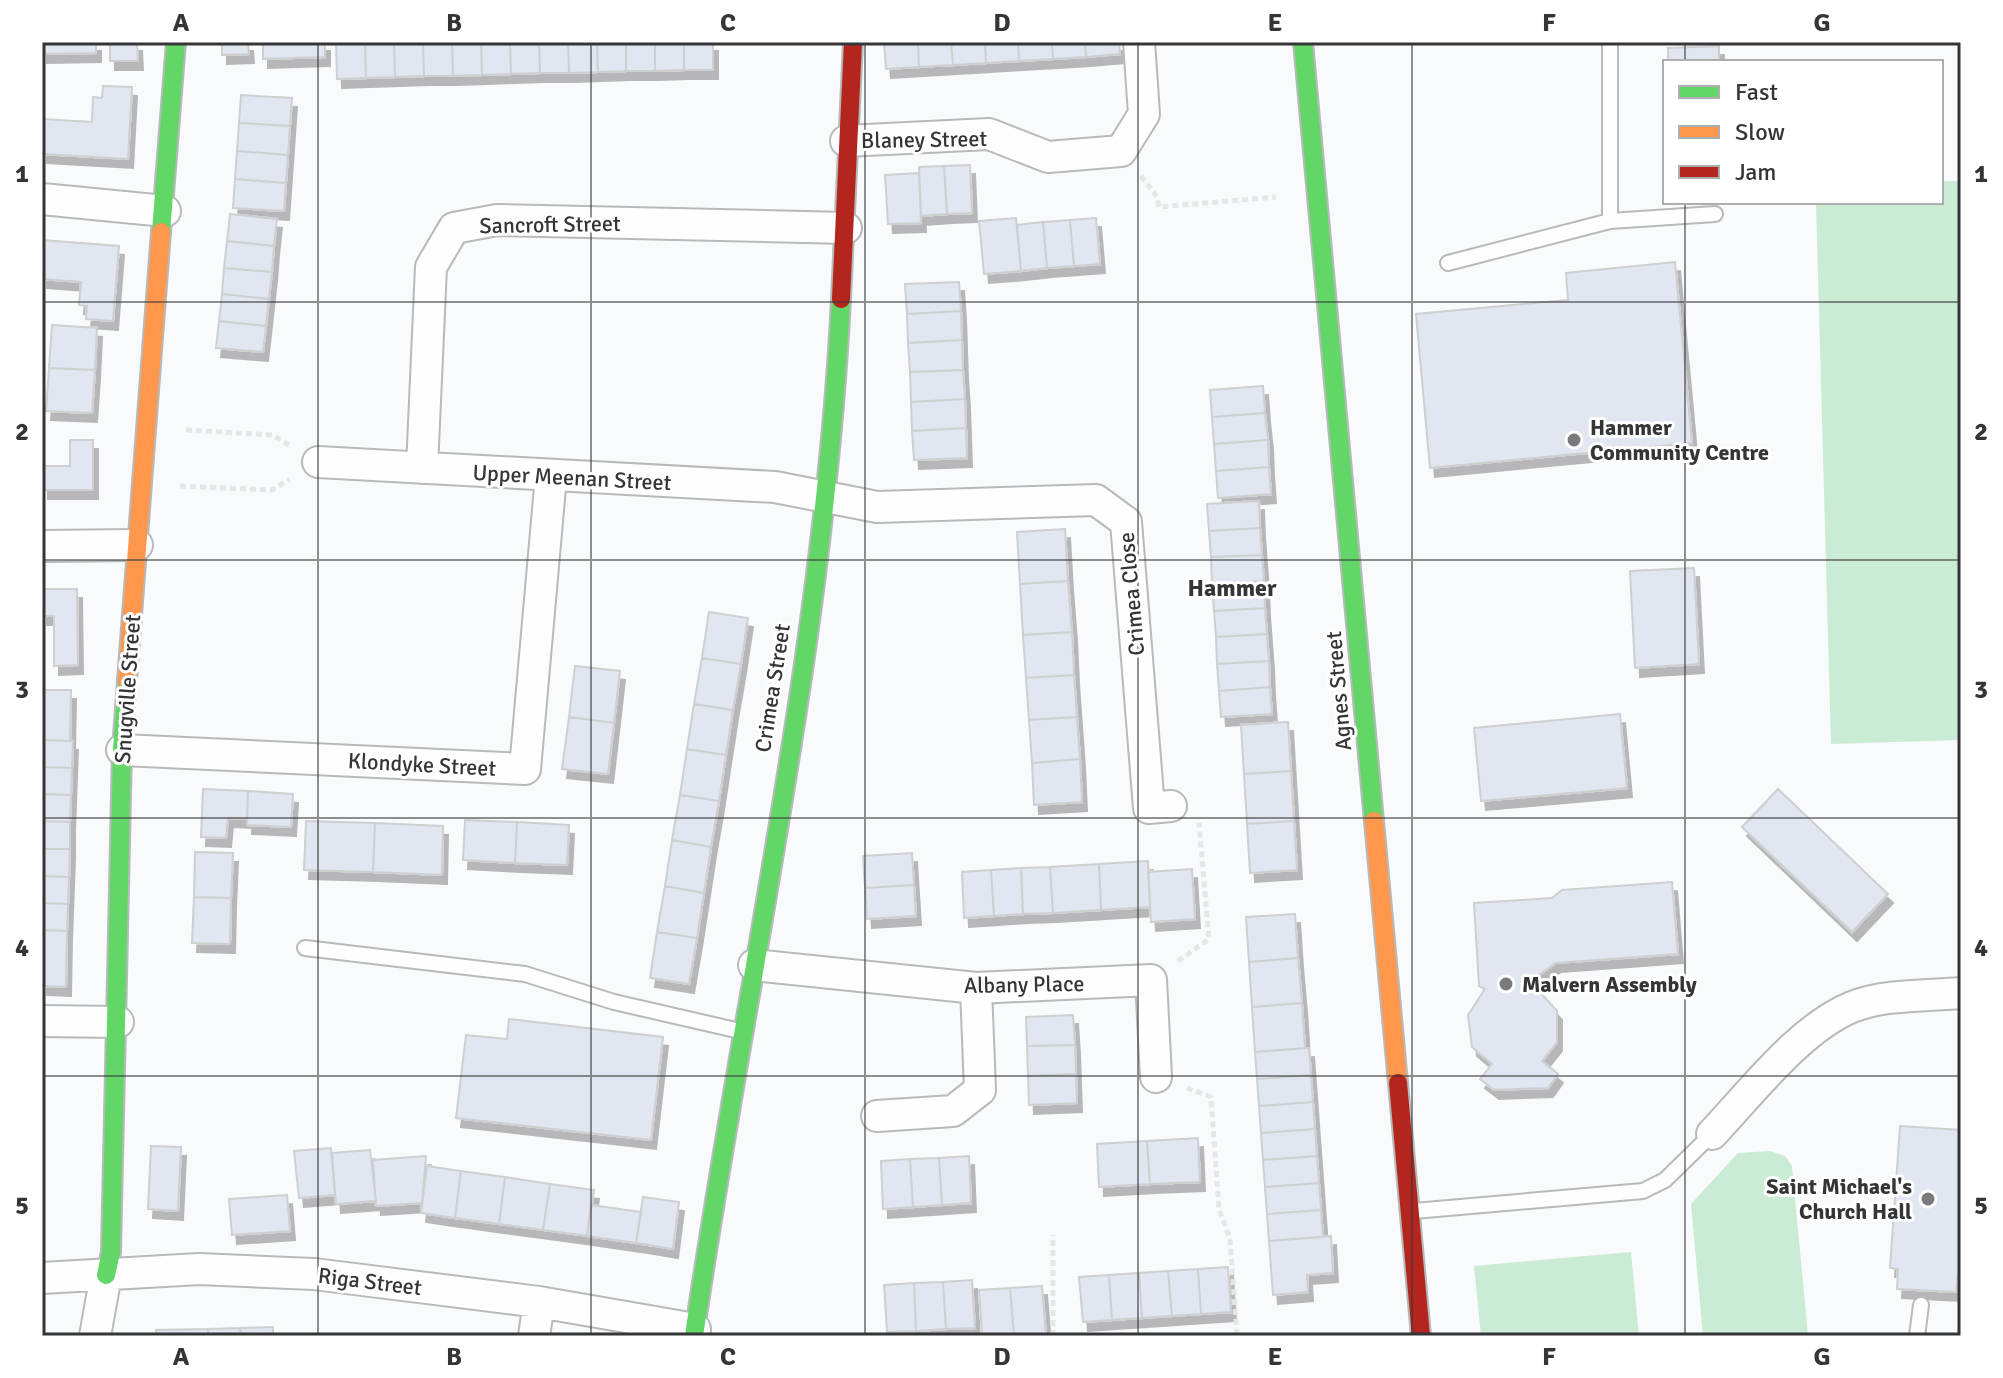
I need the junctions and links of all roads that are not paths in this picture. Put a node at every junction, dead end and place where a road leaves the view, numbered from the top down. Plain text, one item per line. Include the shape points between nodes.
1 (176, 42) edge
2 (853, 42) edge
3 (1139, 42) edge
4 (1303, 42) edge
5 (1610, 42) edge
6 (846, 141) junction
7 (42, 199) edge
8 (165, 211) junction
9 (1715, 214) dead end
10 (1610, 221) junction
11 (846, 228) junction
12 (1448, 263) dead end
13 (318, 462) road end
14 (422, 468) junction
15 (551, 476) junction
16 (825, 499) junction
17 (137, 545) junction
18 (42, 546) edge
19 (122, 750) junction
20 (1171, 806) road end
21 (305, 948) dead end
22 (754, 965) junction
23 (976, 988) junction
24 (1961, 993) edge
25 (42, 1021) edge
26 (118, 1022) junction
27 (742, 1032) junction
28 (1156, 1077) road end
29 (877, 1116) dead end
30 (1712, 1134) joint
31 (1410, 1212) junction
32 (106, 1275) junction
33 (42, 1278) edge
34 (539, 1302) junction
35 (1921, 1305) dead end
36 (95, 1332) edge
37 (695, 1333) edge
38 (534, 1336) edge
39 (1421, 1336) edge
40 (1917, 1336) edge

1 - 8 street, Snugville Street
2 - 6 street, Crimea Street
3 - 6 street, Blaney Street via 1144,114 1121,151 1048,157 989,134
4 - 31 street, Agnes Street
5 - 10 lane
6 - 11 street, Crimea Street
7 - 8 street
8 - 17 street, Snugville Street
9 - 10 lane
10 - 12 lane
11 - 14 street, Sancroft Street via 497,220 454,228 431,267
11 - 16 street, Crimea Street
13 - 14 street, Upper Meenan Street
14 - 15 street, Upper Meenan Street
15 - 16 street, Upper Meenan Street via 775,487
15 - 19 street, Klondyke Street via 525,769
16 - 20 street, Crimea Close via 877,507 1096,500 1126,522 1149,808
16 - 22 street, Crimea Street
17 - 18 street
17 - 19 street, Snugville Street
19 - 26 street, Snugville Street
21 - 27 lane via 525,974 614,1002
22 - 23 street, Albany Place
22 - 27 street, Crimea Street
23 - 28 street, Albany Place via 1151,980
23 - 29 street via 980,1090 953,1111
24 - 30 street via 1852,1007 1814,1029
25 - 26 street
26 - 32 street, Snugville Street
27 - 37 street, Crimea Street
30 - 31 lane via 1665,1180 1643,1191
31 - 39 street, Agnes Street
32 - 33 street, Riga Street
32 - 34 street, Riga Street via 199,1269 314,1274
32 - 36 street, Snugville Street
34 - 37 street, Riga Street
34 - 38 street
35 - 40 lane

